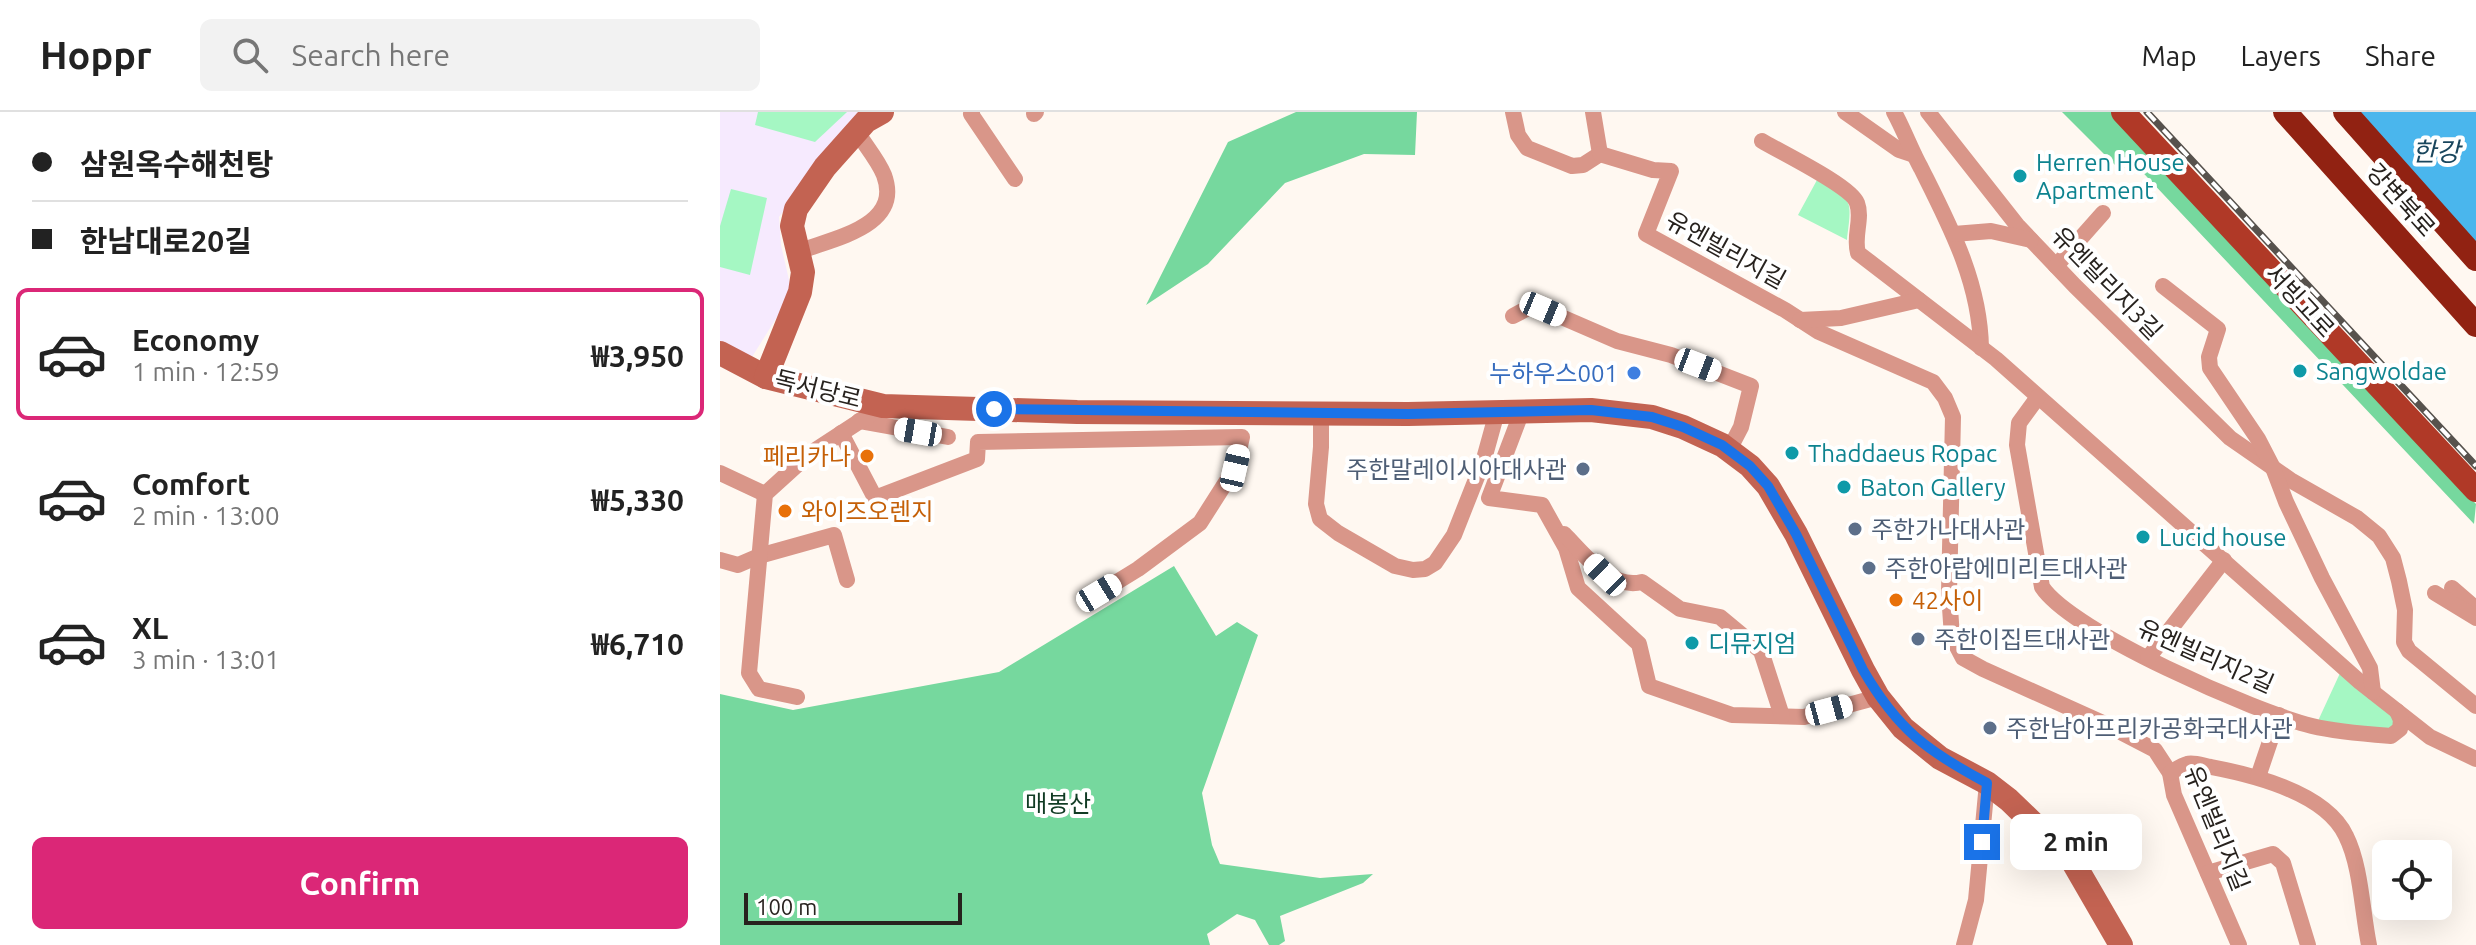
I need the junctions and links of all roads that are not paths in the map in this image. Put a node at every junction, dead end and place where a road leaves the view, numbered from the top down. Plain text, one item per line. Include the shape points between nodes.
1 (882, 112) edge
2 (972, 112) edge
3 (1513, 112) edge
4 (1593, 112) edge
5 (1845, 112) edge
6 (1894, 112) edge
7 (1928, 112) edge
8 (2123, 112) edge
9 (2135, 112) edge
10 (2285, 112) edge
11 (2345, 112) edge
12 (857, 132) junction
13 (1762, 141) dead end
14 (1600, 154) junction
15 (1914, 155) junction
16 (1015, 179) dead end
17 (2103, 213) dead end
18 (1954, 234) junction
19 (2031, 240) junction
20 (798, 252) junction
21 (2476, 259) edge
22 (2056, 266) junction
23 (2163, 286) dead end
24 (1919, 300) junction
25 (1513, 316) dead end
26 (1800, 320) junction
27 (2476, 325) edge
28 (1981, 348) junction
29 (720, 353) edge
30 (766, 377) junction
31 (2038, 397) junction
32 (883, 406) junction
33 (1522, 411) junction
34 (1108, 412) junction
35 (1497, 412) junction
36 (1321, 413) junction
37 (859, 421) junction
38 (841, 433) junction
39 (948, 437) dead end
40 (1108, 439) junction
41 (1729, 450) junction
42 (2273, 468) junction
43 (720, 473) edge
44 (2476, 480) edge
45 (2476, 490) edge
46 (765, 494) junction
47 (1552, 522) junction
48 (759, 556) junction
49 (720, 560) edge
50 (2224, 560) junction
51 (847, 580) dead end
52 (2452, 588) dead end
53 (1099, 593) dead end
54 (2435, 593) dead end
55 (2476, 609) edge
56 (2476, 618) edge
57 (2148, 658) junction
58 (2373, 692) junction
59 (797, 697) dead end
60 (1878, 697) junction
61 (2476, 706) edge
62 (2397, 711) junction
63 (2279, 715) junction
64 (1782, 716) junction
65 (2476, 759) edge
66 (2170, 773) junction
67 (2258, 777) junction
68 (1987, 783) junction
69 (2208, 873) junction
70 (1964, 945) edge
71 (2121, 945) edge
72 (2239, 945) edge
73 (2308, 945) edge
74 (2369, 945) edge

1 - 12 main road
2 - 16 street
3 - 14 street via 1527,148 1572,166
4 - 14 street
5 - 15 street
6 - 15 street
7 - 19 street, 유엔빌리지3길
8 - 45 main road, 서빙고로
9 - 44 main road, 서빙고로
10 - 27 highway, 강변북로
11 - 21 highway, 강변북로
12 - 20 main road via 796,209 792,226
12 - 20 street via 884,174 888,197 883,212 872,223
13 - 24 street via 1845,188 1857,202 1858,253
14 - 26 street, 유엔빌리지길 via 1671,171 1646,234
15 - 18 street
17 - 22 street
18 - 19 street via 1991,231
18 - 28 street via 1981,321
19 - 22 street, 유엔빌리지3길
20 - 30 main road via 800,292
22 - 42 street, 유엔빌리지3길 via 2230,438
23 - 42 street, 유엔빌리지3길 via 2218,329 2210,368
24 - 26 street, 유엔빌리지길 via 1841,318
24 - 28 street
25 - 41 street via 1530,307 1543,309 1617,341 1751,386
26 - 66 street, 유엔빌리지길 via 1933,382 1945,398 1953,417 1952,637 1963,658 2155,750
28 - 31 street
29 - 30 main road, 독서당로
30 - 32 main road, 독서당로
31 - 50 street
31 - 57 street, 유엔빌리지2길 via 2019,423 2017,445 2042,587 2050,599 2092,628
32 - 34 main road, 독서당로
32 - 37 street
33 - 35 main road, 독서당로
33 - 41 main road, 독서당로 via 1591,410 1652,417
33 - 47 street via 1489,498 1542,505
34 - 36 main road, 독서당로
34 - 40 street
35 - 36 main road, 독서당로
35 - 36 street via 1454,535 1435,563 1413,570 1395,566 1320,519 1316,504
37 - 38 street
37 - 39 street
38 - 40 street via 875,498 977,459 978,442
38 - 46 street
40 - 53 street via 1242,437 1235,468 1200,523
41 - 60 main road, 독서당로 via 1775,495
42 - 58 street, 유엔빌리지3길 via 2370,668
42 - 61 street via 2379,536 2393,558 2409,651
43 - 46 street
46 - 48 street
47 - 64 street via 1605,575 1631,585 1642,582 1680,609 1720,617 1761,651
47 - 64 street via 1578,588 1639,644 1649,686 1732,715
48 - 49 street via 738,565
48 - 51 street via 834,535
48 - 59 street via 749,673 759,689
50 - 57 street
50 - 58 street
52 - 55 street
54 - 56 street
57 - 63 street, 유엔빌리지2길
58 - 62 street
60 - 64 street via 1804,717
60 - 68 main road, 독서당로 via 1903,728 1940,758
62 - 63 street, 유엔빌리지2길 via 2400,729 2391,736 2311,726
62 - 65 street via 2430,737
63 - 67 street, 유엔빌리지2길
66 - 67 street via 2188,763
66 - 69 street, 유엔빌리지길 via 2174,795
67 - 74 street via 2318,807 2345,832
68 - 70 street via 1976,900
68 - 71 main road, 독서당로 via 2073,862
69 - 72 street, 유엔빌리지길
69 - 73 street via 2273,854 2283,863

